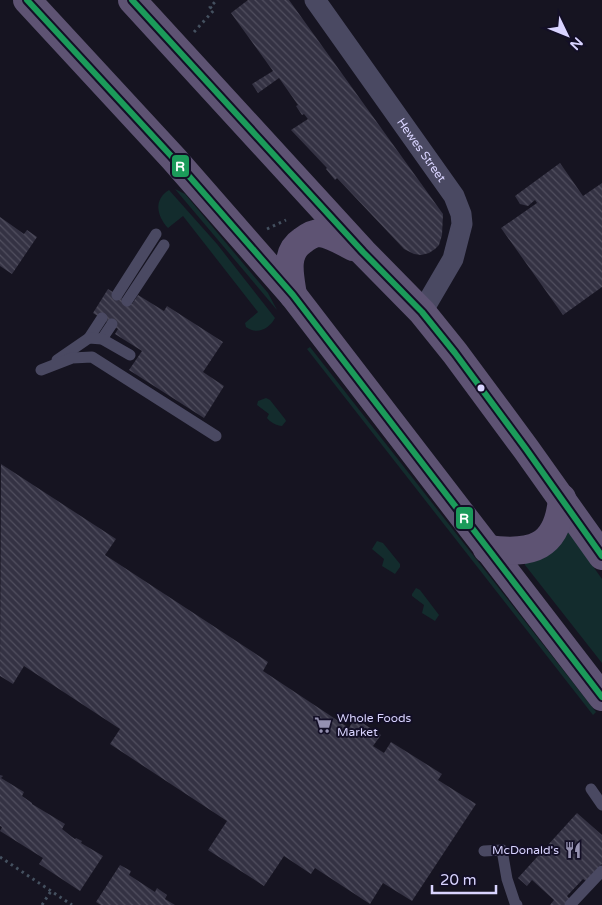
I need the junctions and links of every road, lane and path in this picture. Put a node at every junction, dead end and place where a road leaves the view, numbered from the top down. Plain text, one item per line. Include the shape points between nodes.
1 (27, 0) edge
2 (132, 0) edge
3 (216, 0) edge
4 (316, 0) edge
5 (194, 32) dead end
6 (156, 234) dead end
7 (164, 245) dead end
8 (363, 252) junction
9 (117, 294) dead end
10 (293, 295) junction
11 (127, 301) dead end
12 (422, 312) junction
13 (89, 338) junction
14 (102, 339) junction
15 (130, 355) dead end
16 (216, 436) dead end
17 (562, 498) junction
18 (487, 549) junction
19 (602, 556) edge
20 (602, 697) edge
21 (591, 789) dead end
22 (602, 805) edge
23 (484, 851) dead end
24 (0, 857) edge
25 (602, 871) edge
26 (51, 891) junction
27 (42, 905) edge
28 (72, 905) edge
29 (517, 905) edge
30 (570, 905) edge

1 - 10 main road via 174,159
2 - 8 main road
3 - 5 path via 210,7 214,10
4 - 12 street, Hewes Street via 454,196 461,214 462,224 453,259
6 - 9 lane
7 - 11 lane
8 - 10 main road via 320,233 296,244 289,269
8 - 12 main road
10 - 18 main road
12 - 17 main road
13 - 14 lane
13 - 14 lane via 107,321
13 - 16 lane via 41,370 72,358 92,357
14 - 15 lane
17 - 18 main road via 555,527 539,545 510,552
17 - 19 main road
18 - 20 main road
21 - 22 lane
23 - 29 lane via 502,850 507,879
24 - 26 path
25 - 30 lane
26 - 27 path
26 - 28 path

